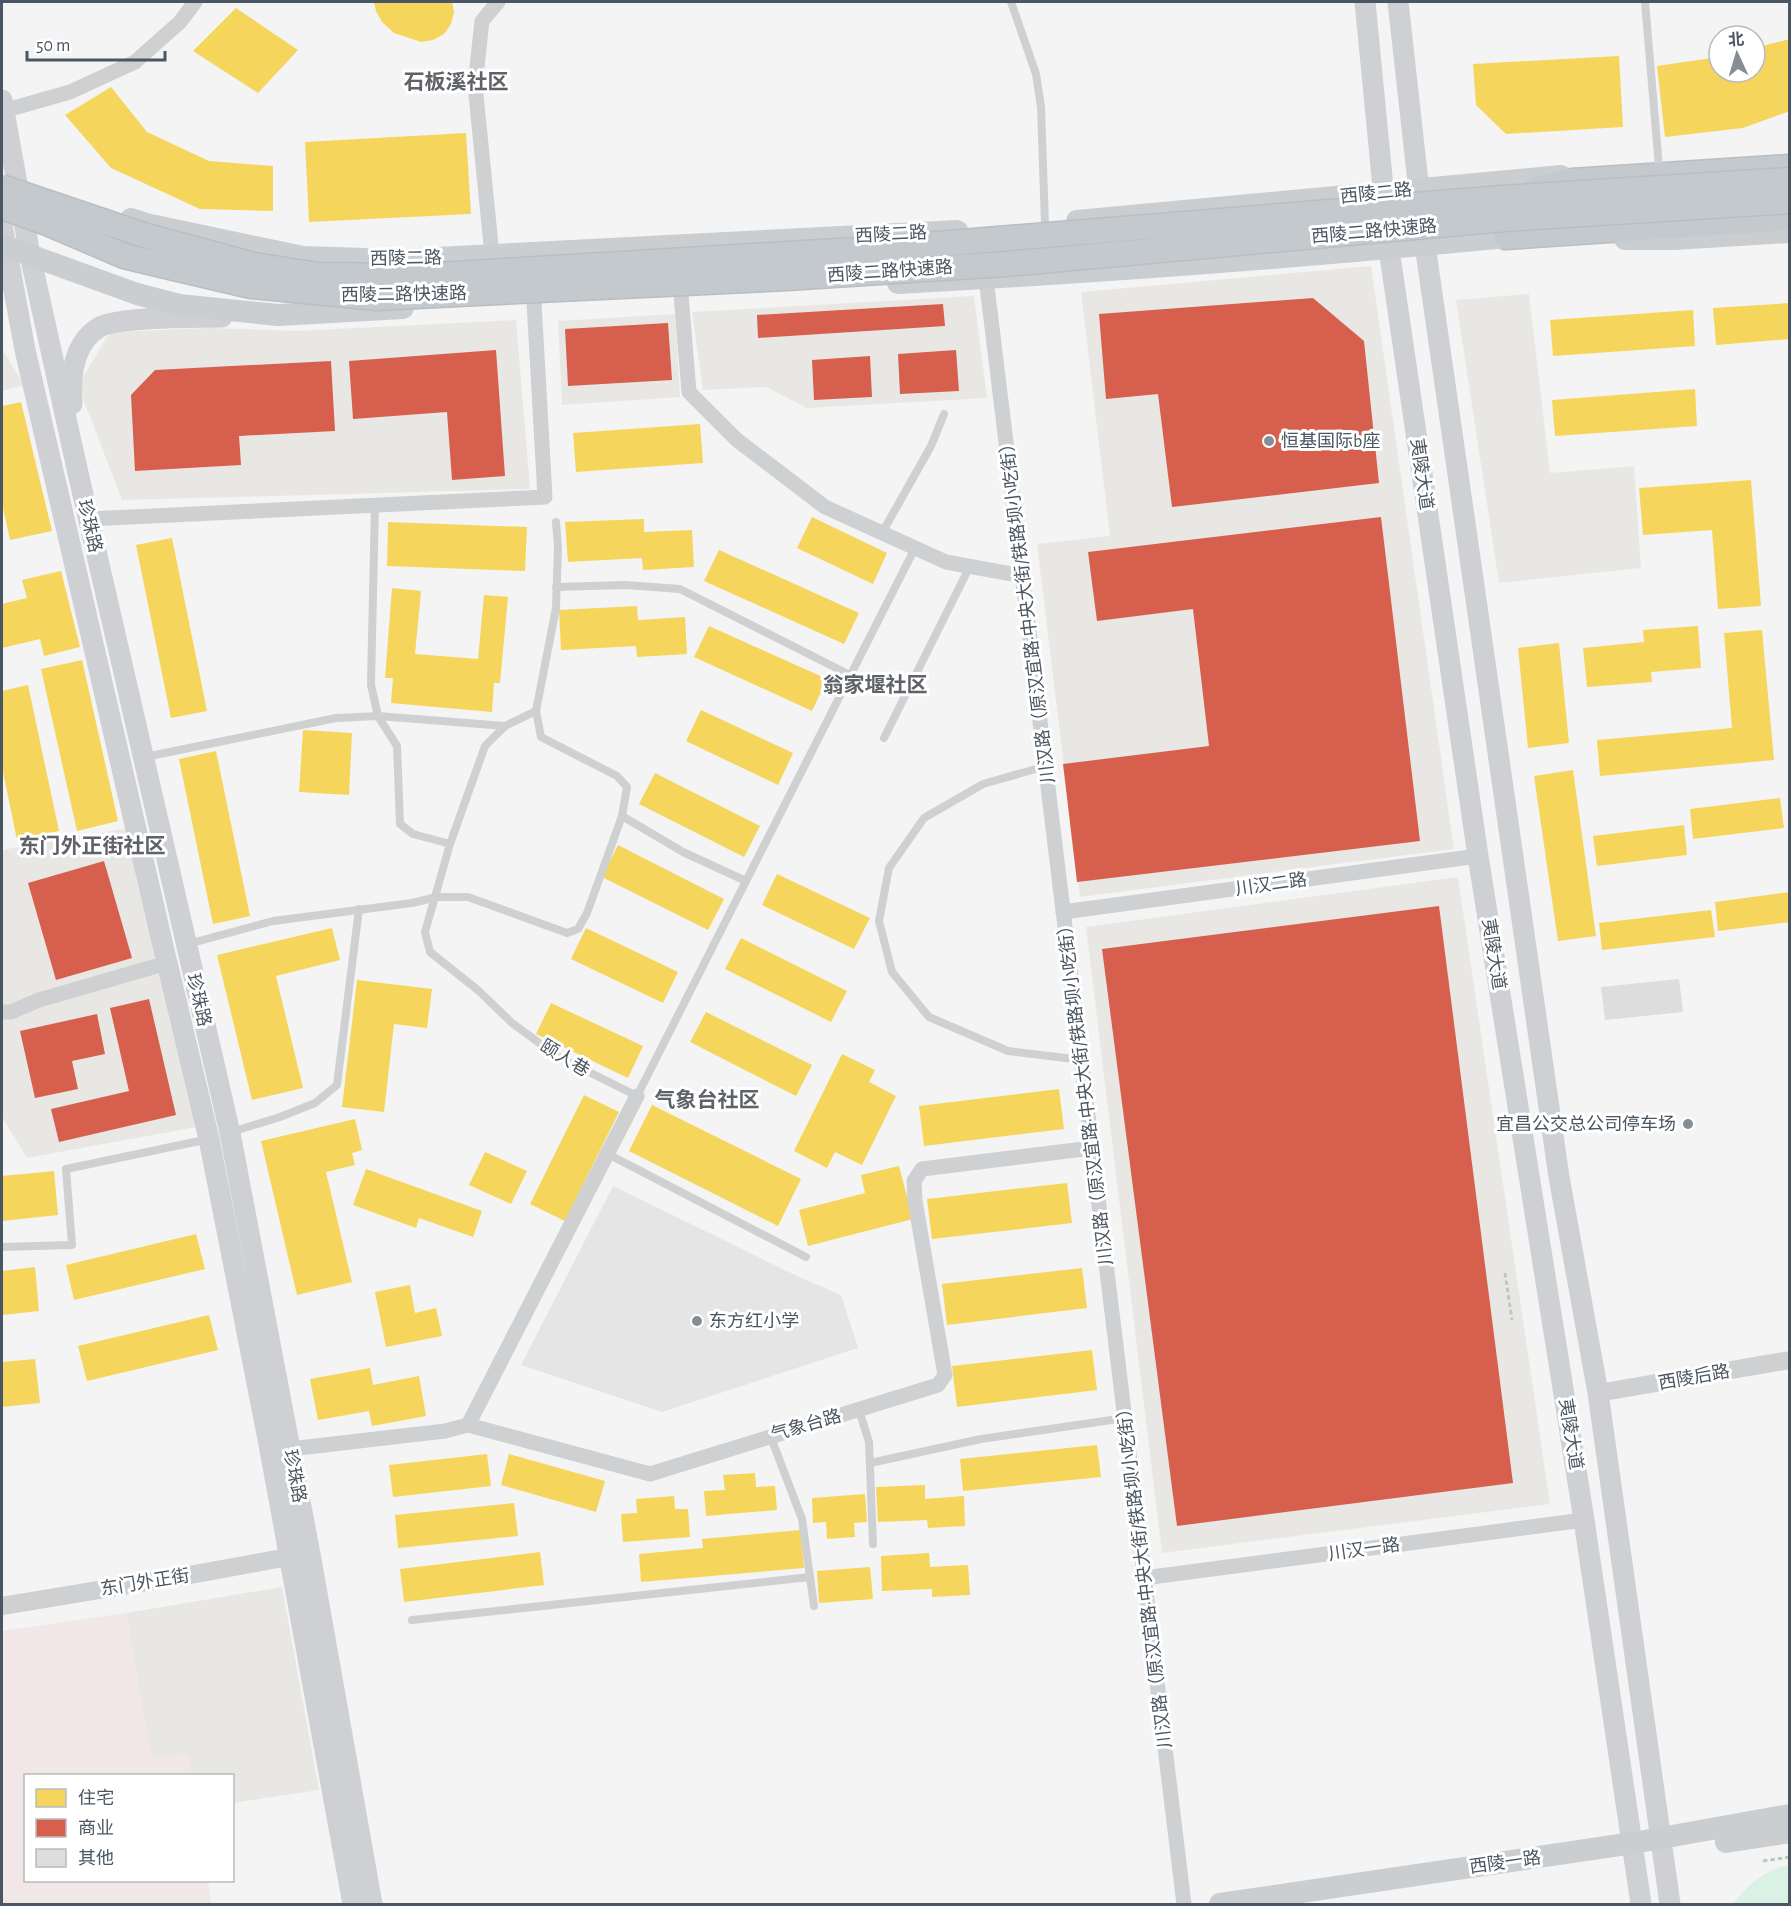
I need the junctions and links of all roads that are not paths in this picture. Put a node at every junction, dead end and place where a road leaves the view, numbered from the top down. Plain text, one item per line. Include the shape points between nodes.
1 (195, 2) edge
2 (498, 2) edge
3 (1011, 2) edge
4 (1365, 2) edge
5 (1398, 2) edge
6 (1645, 2) edge
7 (2, 105) edge
8 (1790, 156) edge
9 (1659, 167) junction
10 (1790, 167) edge
11 (5, 179) edge
12 (1790, 180) edge
13 (1419, 188) junction
14 (1382, 192) junction
15 (1502, 198) junction
16 (1790, 201) edge
17 (2, 207) edge
18 (1790, 218) edge
19 (1045, 224) junction
20 (1790, 232) edge
21 (1506, 237) junction
22 (3, 239) edge
23 (1425, 245) junction
24 (1389, 249) junction
25 (30, 255) junction
26 (492, 255) junction
27 (986, 278) junction
28 (681, 294) junction
29 (2, 298) edge
30 (534, 302) junction
31 (278, 315) junction
32 (25, 350) junction
33 (944, 414) dead end
34 (78, 473) junction
35 (375, 504) junction
36 (89, 519) junction
37 (556, 522) dead end
38 (882, 533) junction
39 (915, 548) junction
40 (970, 566) junction
41 (1023, 576) junction
42 (556, 587) junction
43 (850, 675) junction
44 (536, 711) junction
45 (378, 716) junction
46 (505, 726) junction
47 (884, 738) dead end
48 (144, 757) junction
49 (1046, 766) junction
50 (622, 816) junction
51 (450, 844) junction
52 (1478, 856) junction
53 (746, 881) junction
54 (437, 897) junction
55 (359, 909) junction
56 (1063, 912) junction
57 (186, 944) junction
58 (167, 963) junction
59 (2, 1012) edge
60 (1082, 1060) junction
61 (637, 1096) junction
62 (230, 1133) junction
63 (209, 1139) junction
64 (1092, 1148) junction
65 (608, 1154) junction
66 (2, 1247) edge
67 (807, 1257) dead end
68 (1790, 1360) edge
69 (1598, 1394) junction
70 (859, 1410) junction
71 (1125, 1418) junction
72 (468, 1425) junction
73 (770, 1435) junction
74 (290, 1449) junction
75 (870, 1463) junction
76 (1584, 1520) junction
77 (873, 1544) dead end
78 (288, 1557) junction
79 (810, 1577) junction
80 (1144, 1578) junction
81 (2, 1606) edge
82 (814, 1606) dead end
83 (412, 1620) dead end
84 (1790, 1815) edge
85 (1790, 1832) edge
86 (1662, 1845) junction
87 (1634, 1850) junction
88 (353, 1905) edge
89 (372, 1905) edge
90 (1185, 1905) edge
91 (1220, 1905) edge
92 (1318, 1905) edge
93 (1641, 1905) edge
94 (1670, 1905) edge

1 - 7 street via 180,22 135,63 70,92
2 - 26 street via 482,21 475,85
3 - 19 lane via 1036,74 1041,107
4 - 14 main road, 夷陵大道
5 - 13 main road, 夷陵大道
6 - 9 lane
7 - 11 main road, 珍珠路
8 - 9 main road, 西陵二路
9 - 13 main road, 西陵二路
10 - 15 highway, bridge via 1572,181
11 - 15 highway, 西陵二路快速路, bridge via 90,217 147,237 254,265 318,275 420,276 887,248
11 - 25 main road, 珍珠路
11 - 26 main road, 西陵二路 via 146,224 303,257 398,260
12 - 15 highway, 西陵二路快速路, bridge
13 - 14 main road, 西陵二路
13 - 23 main road, 夷陵大道
14 - 19 main road, 西陵二路
14 - 24 main road, 夷陵大道
16 - 17 highway, 西陵二路快速路, bridge via 1505,219 1006,264 376,298 250,286 124,256
18 - 21 highway
19 - 26 main road, 西陵二路
20 - 21 main road via 1674,239
21 - 23 main road
22 - 25 main road
22 - 32 main road, 珍珠路
23 - 24 main road
23 - 69 main road, 夷陵大道 via 1559,1177
24 - 27 main road
24 - 52 main road, 夷陵大道
25 - 31 main road via 179,305
25 - 34 main road, 珍珠路
27 - 28 main road
27 - 41 street, 川汉路（原汉宜路·中央大街/铁路坝小吃街）
28 - 30 main road
28 - 38 street via 689,392 737,440 825,507
29 - 32 main road
30 - 31 main road
30 - 35 street via 545,497
31 - 34 main road via 137,320 98,328 78,352 71,385
32 - 58 main road, 珍珠路
33 - 38 lane via 931,446
34 - 36 main road, 珍珠路
35 - 36 street
35 - 45 lane via 371,686
36 - 48 main road, 珍珠路
37 - 42 lane
38 - 39 street
39 - 40 street via 946,562
39 - 43 lane
40 - 41 street
40 - 47 lane
41 - 49 street, 川汉路（原汉宜路·中央大街/铁路坝小吃街）
42 - 43 lane via 625,585 680,590
42 - 44 lane via 556,608
43 - 53 lane
44 - 46 lane, 颐人巷
44 - 50 lane via 541,737 617,776 627,787
45 - 46 lane
45 - 48 lane via 336,718
45 - 51 lane via 397,746 400,824 414,834
46 - 51 lane, 颐人巷 via 485,746
48 - 57 main road, 珍珠路
49 - 56 street, 川汉路（原汉宜路·中央大街/铁路坝小吃街）
49 - 60 lane via 983,784 924,818 889,868 879,921 892,972 928,1017 1008,1052
50 - 53 lane via 684,852
50 - 54 lane via 578,929 567,933 468,897
51 - 54 lane, 颐人巷
52 - 56 street, 川汉二路
52 - 76 main road, 夷陵大道
53 - 61 lane
54 - 55 lane
54 - 61 lane, 颐人巷 via 425,932 430,952 557,1056
55 - 57 lane via 273,921
55 - 62 lane via 337,1085 315,1103
56 - 60 street, 川汉路（原汉宜路·中央大街/铁路坝小吃街）
57 - 62 main road, 珍珠路
58 - 59 street
58 - 63 main road, 珍珠路
60 - 64 street, 川汉路（原汉宜路·中央大街/铁路坝小吃街）
61 - 65 street
62 - 74 main road, 珍珠路
63 - 66 lane via 66,1169 72,1245
63 - 78 main road, 珍珠路
64 - 70 street, 气象台路 via 922,1170 914,1181 915,1201 945,1376 938,1384
64 - 71 street, 川汉路（原汉宜路·中央大街/铁路坝小吃街）
65 - 67 lane
65 - 72 street
68 - 69 street, 西陵后路
69 - 86 main road, 夷陵大道
70 - 73 street, 气象台路
70 - 75 lane via 869,1442
71 - 75 lane via 981,1439
71 - 80 street, 川汉路（原汉宜路·中央大街/铁路坝小吃街）
72 - 73 street, 气象台路 via 650,1474
72 - 74 street, 气象台路
73 - 79 lane via 802,1519
74 - 89 main road, 珍珠路
75 - 77 lane
76 - 80 street, 川汉一路
76 - 87 main road, 夷陵大道
78 - 81 street, 东门外正街
78 - 88 main road, 珍珠路
79 - 82 lane
79 - 83 lane
80 - 90 street, 川汉路（原汉宜路·中央大街/铁路坝小吃街）
84 - 86 main road, 西陵一路
85 - 86 main road, 西陵一路
86 - 87 main road, 西陵一路
86 - 94 main road, 夷陵大道
87 - 91 main road, 西陵一路
87 - 92 main road, 西陵一路
87 - 93 main road, 夷陵大道

